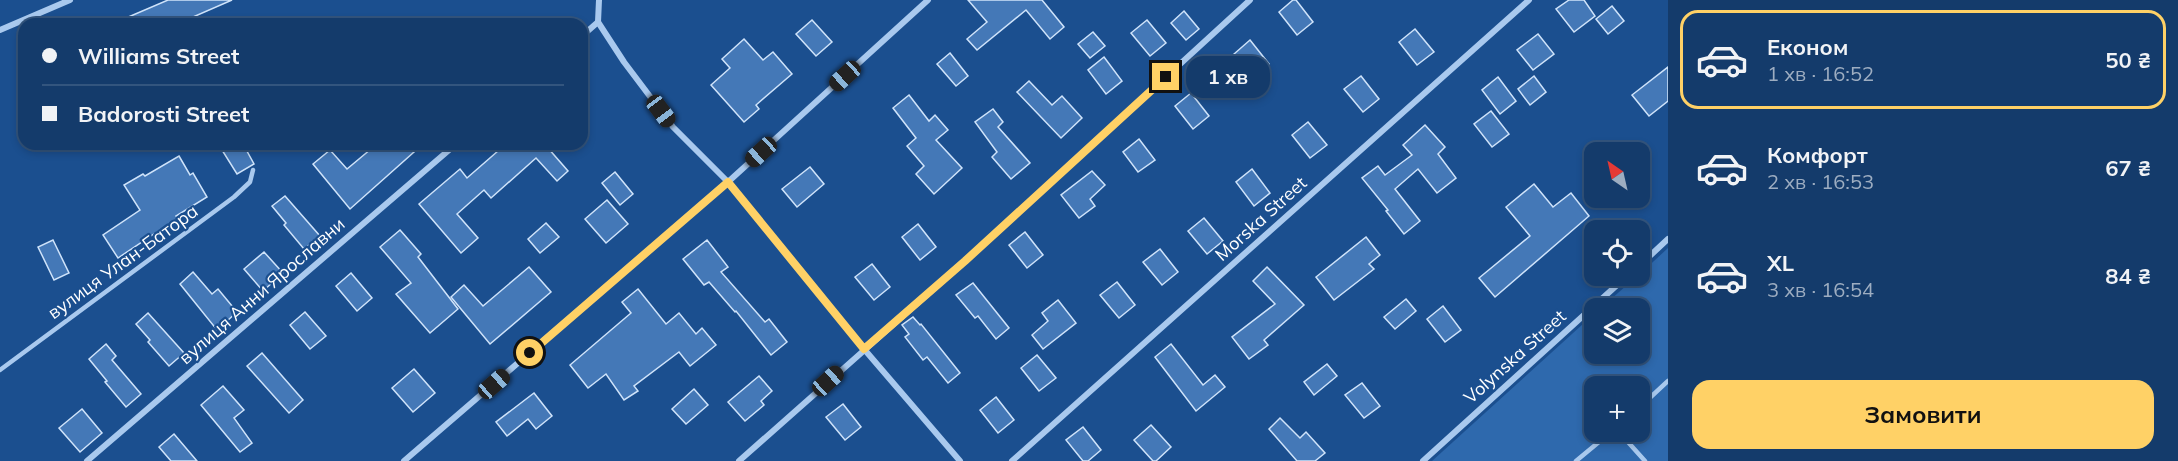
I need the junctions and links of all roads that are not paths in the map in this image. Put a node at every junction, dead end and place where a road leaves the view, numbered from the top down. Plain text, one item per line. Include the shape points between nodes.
1 (70, 0) edge
2 (599, 0) edge
3 (928, 0) edge
4 (1250, 0) edge
5 (1529, 0) edge
6 (28, 18) edge
7 (18, 22) edge
8 (598, 22) junction
9 (0, 30) edge
10 (588, 31) edge
11 (449, 150) edge
12 (253, 170) dead end
13 (728, 182) junction
14 (1668, 239) edge
15 (1650, 256) edge
16 (1616, 286) edge
17 (864, 349) junction
18 (0, 370) edge
19 (1668, 381) edge
20 (1650, 397) edge
21 (1599, 442) edge
22 (1628, 442) edge
23 (87, 461) edge
24 (404, 461) edge
25 (738, 461) edge
26 (960, 461) edge
27 (1012, 461) edge
28 (1423, 461) edge
29 (1576, 461) edge
30 (1645, 461) edge

1 - 6 street
2 - 8 street
3 - 13 street
4 - 17 street
5 - 27 street, Morska Street
7 - 9 street
8 - 10 street
8 - 13 street via 673,127
11 - 23 street, вулиця Анни Ярославни
12 - 18 lane, вулиця Улан-Батора via 250,182 234,197
13 - 17 street
13 - 24 street
14 - 15 street
16 - 28 street, Volynska Street
17 - 25 street
17 - 26 street
19 - 20 lane
21 - 29 lane
22 - 30 lane

